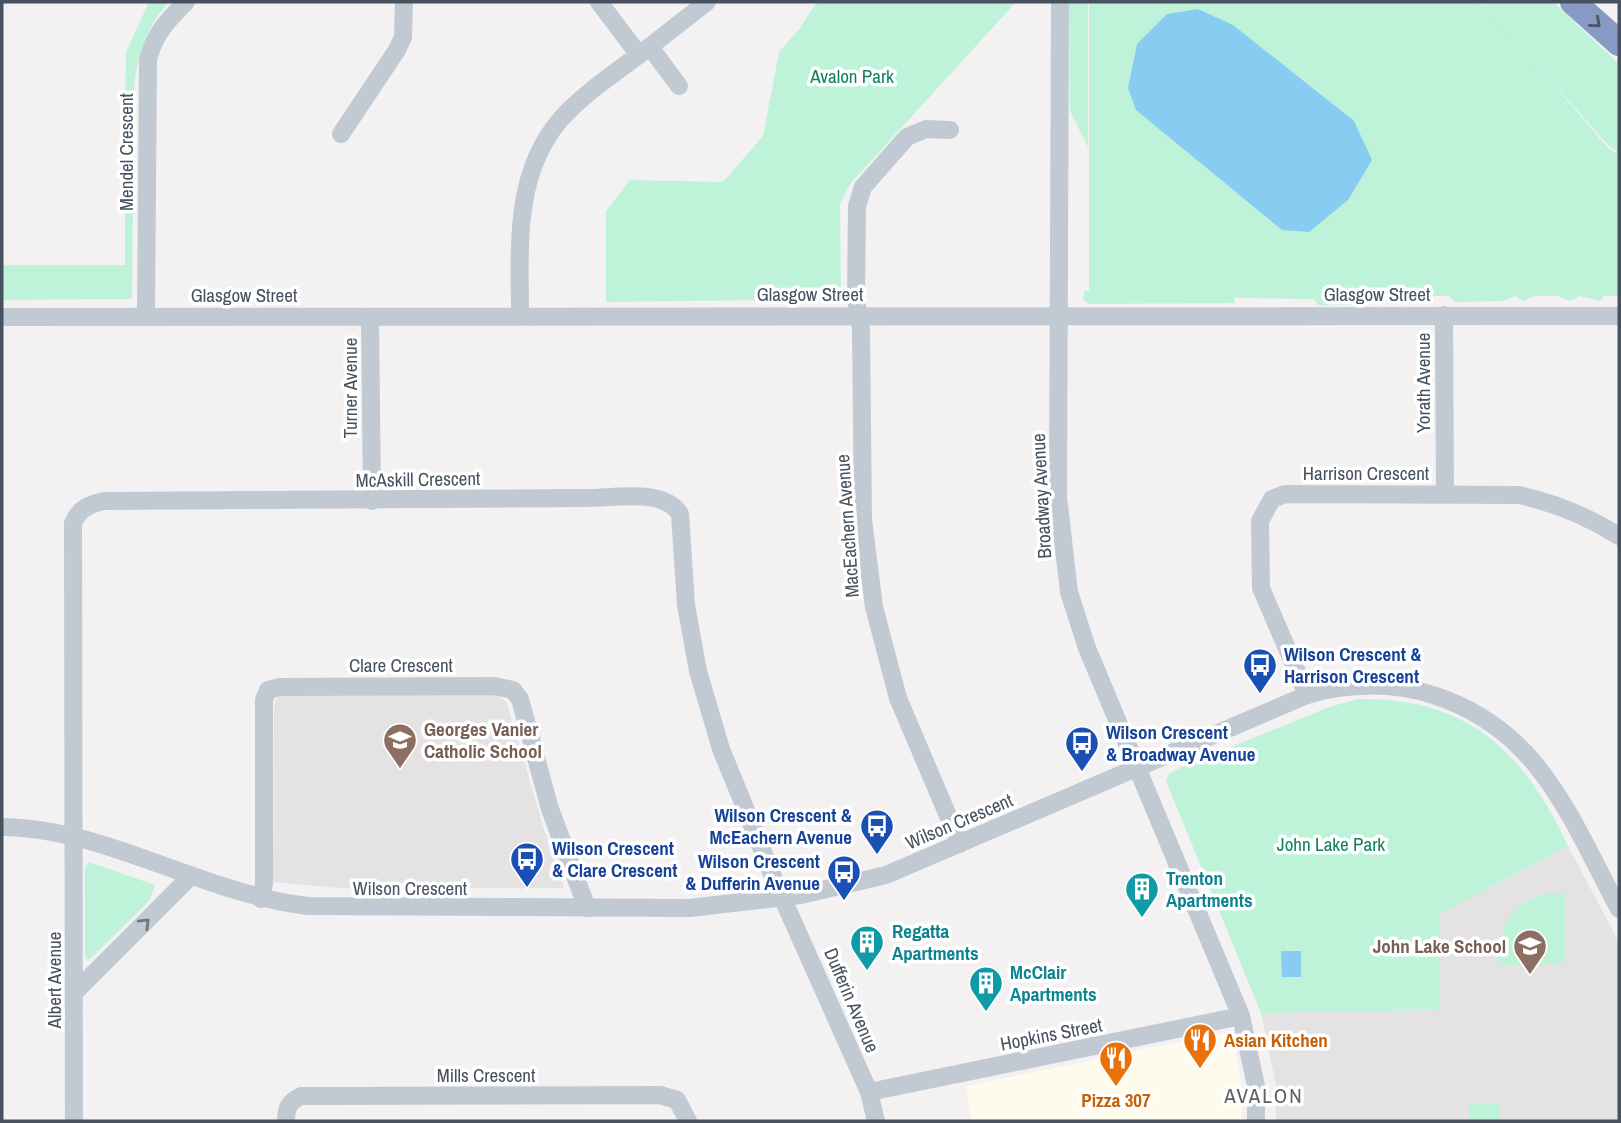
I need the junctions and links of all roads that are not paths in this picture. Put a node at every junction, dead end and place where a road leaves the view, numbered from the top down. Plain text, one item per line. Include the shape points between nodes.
1 (186, 2) edge
2 (404, 2) edge
3 (599, 2) edge
4 (707, 2) edge
5 (1060, 2) edge
6 (1573, 2) edge
7 (1619, 43) edge
8 (644, 51) junction
9 (680, 86) dead end
10 (950, 130) dead end
11 (341, 134) dead end
12 (146, 315) junction
13 (1061, 315) junction
14 (1444, 315) junction
15 (520, 316) junction
16 (856, 316) junction
17 (1597, 316) junction
18 (1619, 316) edge
19 (2, 317) edge
20 (370, 317) junction
21 (1619, 323) edge
22 (1445, 494) junction
23 (372, 501) junction
24 (1619, 536) edge
25 (1307, 695) junction
26 (1138, 768) junction
27 (2, 827) edge
28 (74, 838) junction
29 (960, 844) junction
30 (190, 877) junction
31 (261, 898) junction
32 (784, 898) junction
33 (587, 908) junction
34 (1619, 909) edge
35 (75, 992) junction
36 (1241, 1016) junction
37 (869, 1092) junction
38 (74, 1121) edge
39 (286, 1121) edge
40 (688, 1121) edge
41 (876, 1121) edge
42 (1256, 1121) edge

1 - 12 street, Mendel Crescent via 162,27 148,60
2 - 11 street via 403,37 397,51
3 - 8 street
4 - 8 street
5 - 13 street, Broadway Avenue
6 -> 7 highway
8 - 9 street
8 - 15 street via 561,119 543,144 529,174 520,231
10 - 16 street, MacEachern Avenue via 926,129 907,137 863,187 857,206
12 - 19 street, Glasgow Street
12 - 20 street, Glasgow Street
13 - 14 street, Glasgow Street
13 - 16 street, Glasgow Street
13 - 26 street, Broadway Avenue via 1058,497 1069,592 1087,648
14 - 17 street, Glasgow Street
14 - 22 street, Yorath Avenue
15 - 16 street, Glasgow Street
15 - 20 street, Glasgow Street
16 - 29 street, MacEachern Avenue via 861,330 863,520 874,607 898,698
17 - 18 street, Glasgow Street
17 - 21 street
20 - 23 street, Turner Avenue
22 - 24 street, Harrison Crescent via 1519,495 1549,501
22 - 25 street, Harrison Crescent via 1285,494 1266,506 1260,521 1261,588
23 - 28 street, McAskill Crescent via 104,501 77,514
23 - 32 street, McAskill Crescent via 658,498 674,504 682,525 686,605 698,671 721,749
25 - 26 street, Wilson Crescent
25 - 34 street, Wilson Crescent via 1345,687 1418,690 1485,716 1510,735 1550,783
26 - 29 street, Wilson Crescent
26 - 36 street, Broadway Avenue
27 - 28 street, Wilson Crescent
28 - 30 street, Wilson Crescent
28 - 35 street, Albert Avenue
29 - 32 street, Wilson Crescent via 876,878
30 - 31 street, Wilson Crescent
35 -> 30 street
31 - 33 street, Wilson Crescent via 346,908
31 - 33 street, Clare Crescent via 264,700 268,690 494,686 513,691 520,699 550,809
32 - 33 street, Wilson Crescent via 690,908
32 - 37 street, Dufferin Avenue
35 - 38 street, Albert Avenue
36 - 37 street, Hopkins Street
36 - 42 street, Broadway Avenue via 1256,1086
37 - 41 street, Dufferin Avenue
39 - 40 street, Mills Crescent via 286,1110 301,1096 660,1095 677,1100

